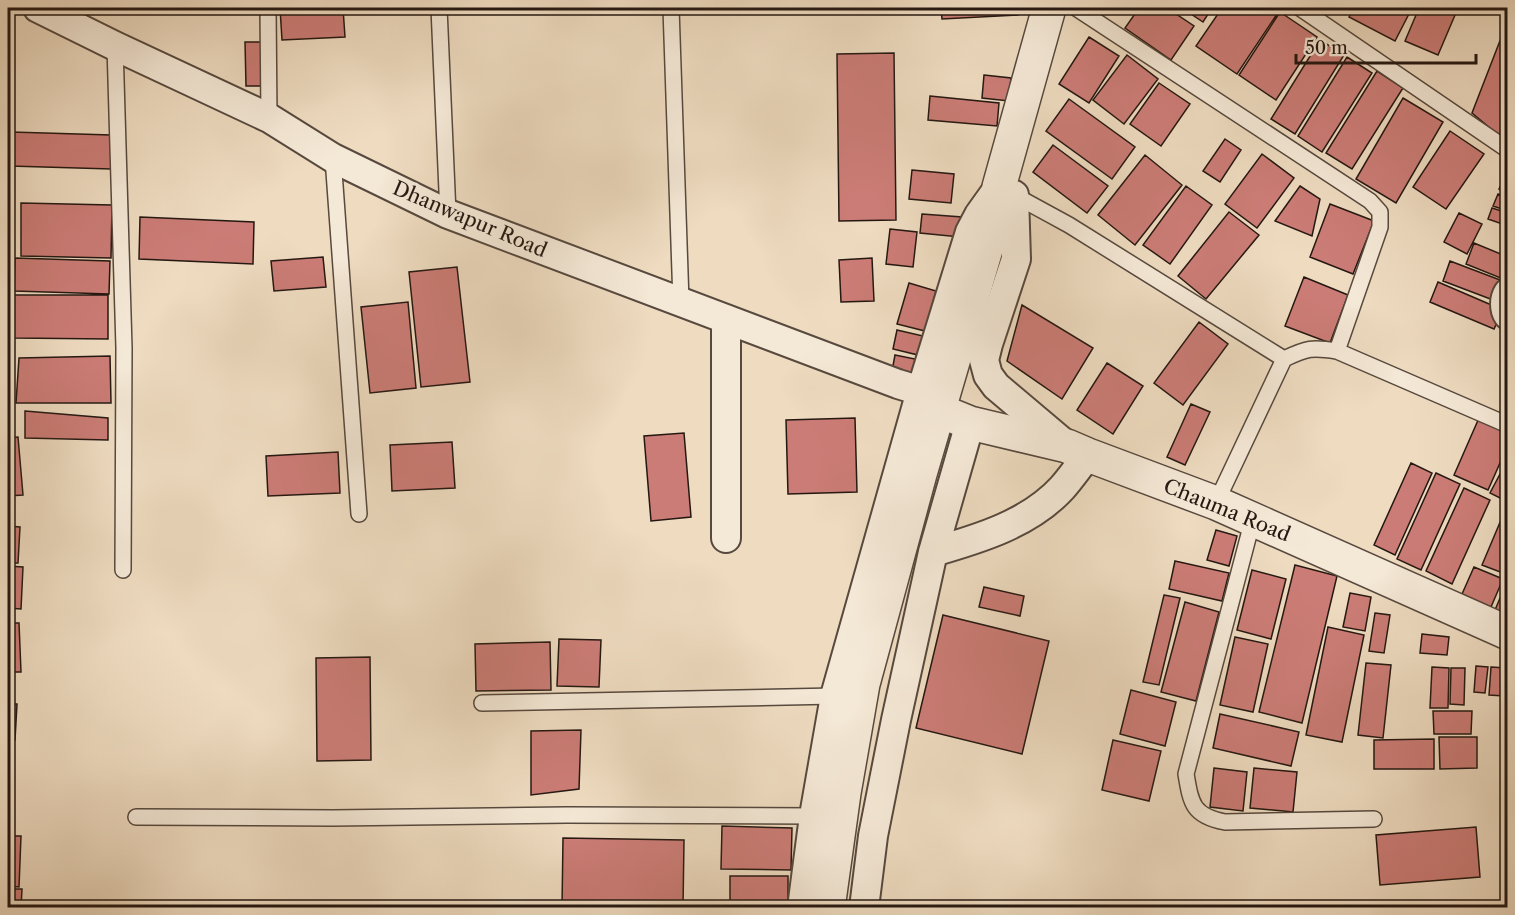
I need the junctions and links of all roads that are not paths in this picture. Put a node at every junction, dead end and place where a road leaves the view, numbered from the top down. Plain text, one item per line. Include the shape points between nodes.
1 (38, 8) edge
2 (268, 8) edge
3 (439, 8) edge
4 (671, 8) edge
5 (1049, 8) edge
6 (1070, 8) edge
7 (1076, 8) edge
8 (1300, 8) edge
9 (115, 46) junction
10 (269, 118) junction
11 (1508, 150) edge
12 (333, 158) junction
13 (1004, 197) junction
14 (448, 214) junction
15 (1508, 293) edge
16 (681, 302) junction
17 (1508, 315) edge
18 (726, 319) junction
19 (1337, 351) junction
20 (1284, 359) junction
21 (929, 400) junction
22 (970, 423) junction
23 (1508, 425) edge
24 (1077, 450) junction
25 (1216, 503) junction
26 (359, 514) dead end
27 (1253, 519) junction
28 (726, 538) dead end
29 (933, 552) junction
30 (123, 570) dead end
31 (1508, 633) edge
32 (835, 696) junction
33 (482, 703) dead end
34 (814, 816) junction
35 (136, 818) dead end
36 (1374, 819) dead end
37 (802, 908) edge
38 (828, 908) edge
39 (864, 908) edge

1 - 9 street, Dhanwapur Road
2 - 10 lane
3 - 14 lane
4 - 16 lane
5 - 13 street
6 - 13 street
7 - 19 lane via 1370,201 1380,212 1380,227
8 - 11 lane
9 - 10 street, Dhanwapur Road
9 - 30 lane via 124,348
10 - 12 street, Dhanwapur Road
12 - 14 street, Dhanwapur Road
12 - 26 lane
13 - 20 lane via 1069,225
13 - 21 street
13 - 24 street via 1016,250 984,360 988,375 996,386
14 - 16 street, Dhanwapur Road
15 - 17 street
16 - 18 street, Dhanwapur Road
18 - 21 street, Dhanwapur Road via 898,384
18 - 28 street
19 - 20 lane via 1302,350
19 - 23 lane
20 - 25 lane
21 - 22 street, Chauma Road
21 - 32 street
21 - 38 street via 920,474 863,684
22 - 24 street, Chauma Road
22 - 29 street
24 - 25 street, Chauma Road
24 - 29 street via 1060,490 1028,516 972,541
25 - 27 street, Chauma Road
27 - 31 street, Chauma Road
27 - 36 lane via 1186,774 1190,798 1201,814 1225,822
29 - 39 street via 873,836
32 - 33 lane
32 - 34 street
34 - 35 lane
34 - 37 street

